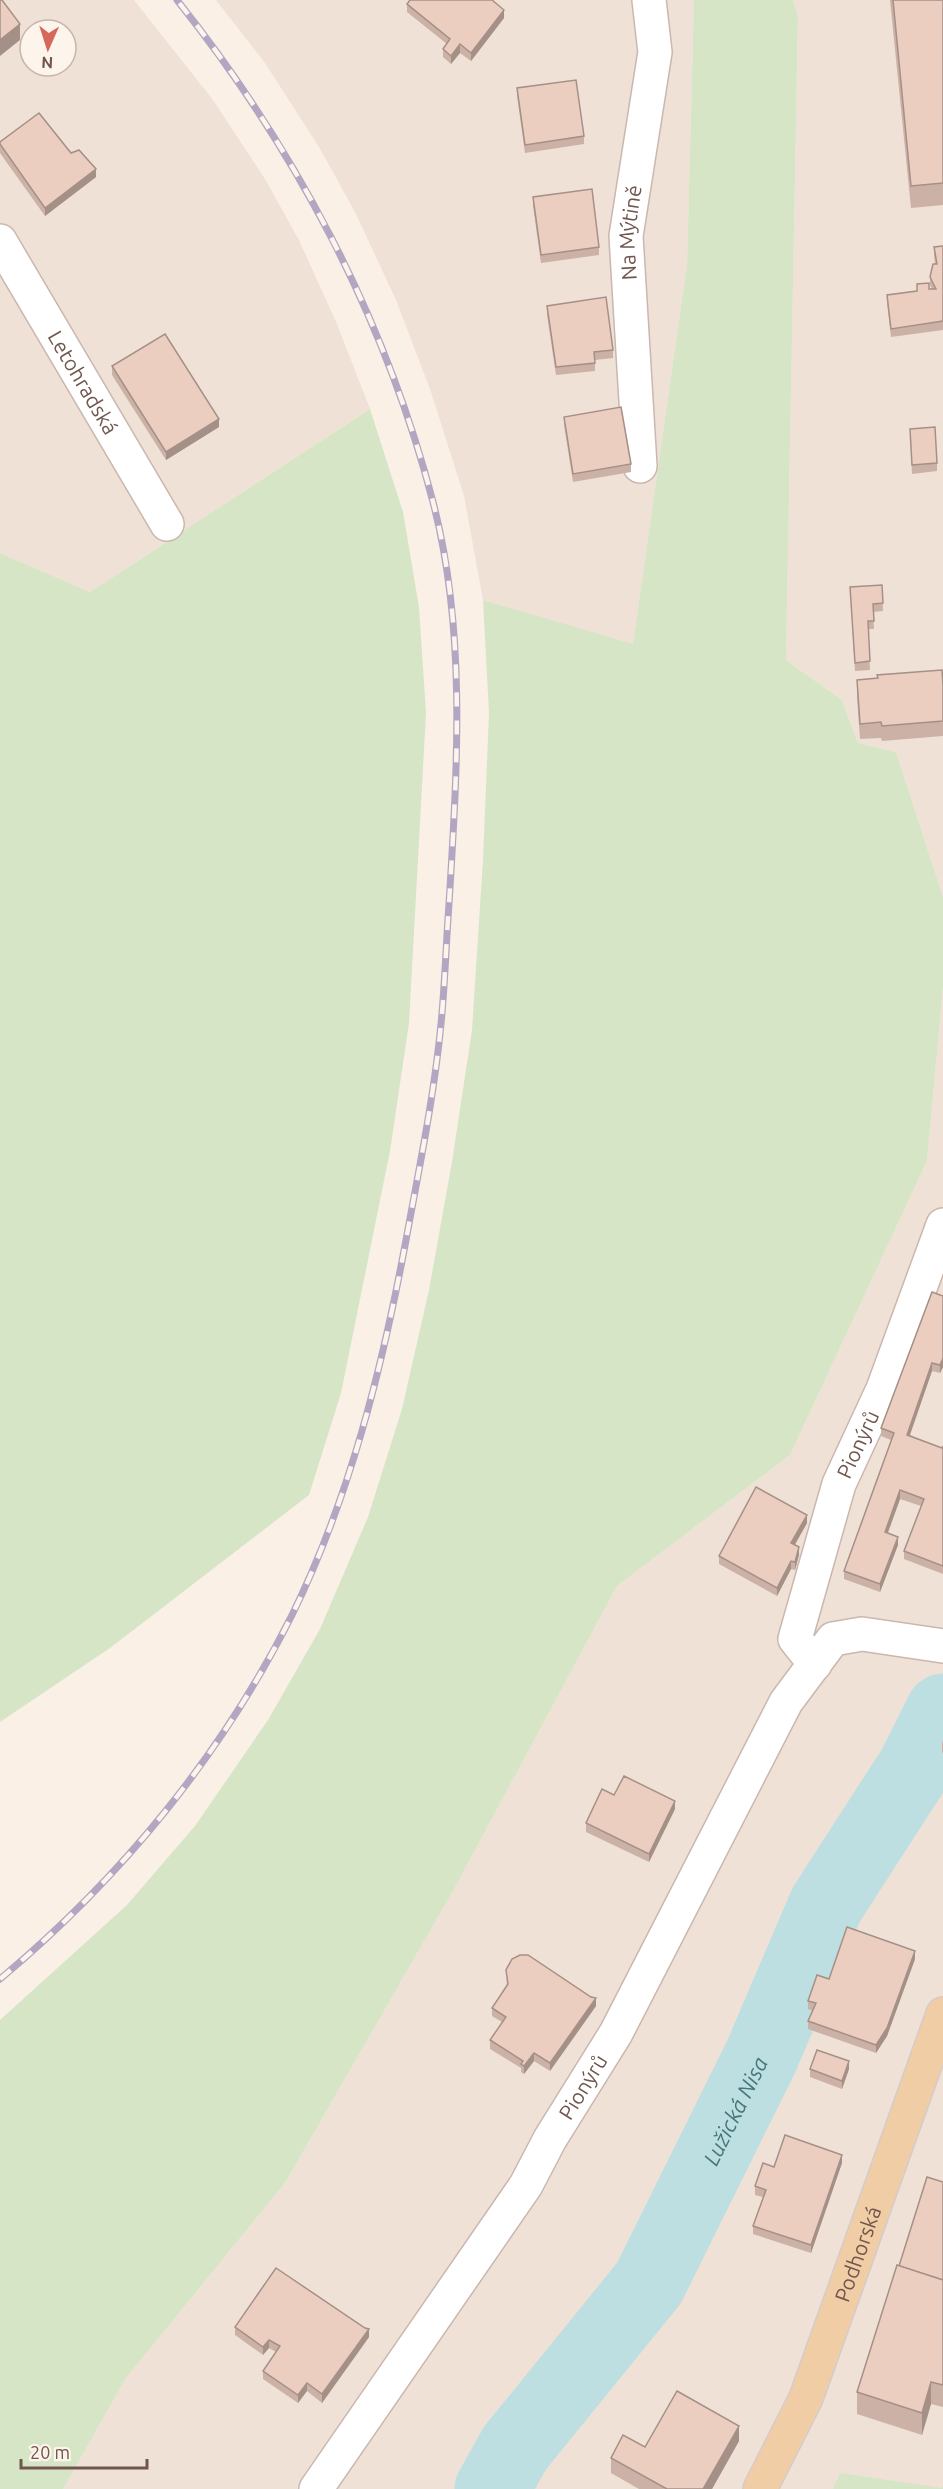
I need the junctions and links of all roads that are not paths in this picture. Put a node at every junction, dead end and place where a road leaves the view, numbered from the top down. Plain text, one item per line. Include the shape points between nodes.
1 (649, 0) edge
2 (0, 241) edge
3 (640, 466) dead end
4 (167, 524) dead end
5 (943, 1225) edge
6 (943, 1646) edge
7 (814, 1664) junction
8 (943, 2014) edge
9 (316, 2489) edge
10 (760, 2489) edge

1 - 3 street, Na Mýtině via 655,52 626,236
2 - 4 street, Letohradská
5 - 7 street, Pionýrů via 883,1389 839,1484 795,1639
6 - 7 street, Pionýrů via 862,1634 833,1638
7 - 9 street, Pionýrů via 786,1702 616,2033 526,2185
8 - 10 main road, Podhorská via 806,2398

